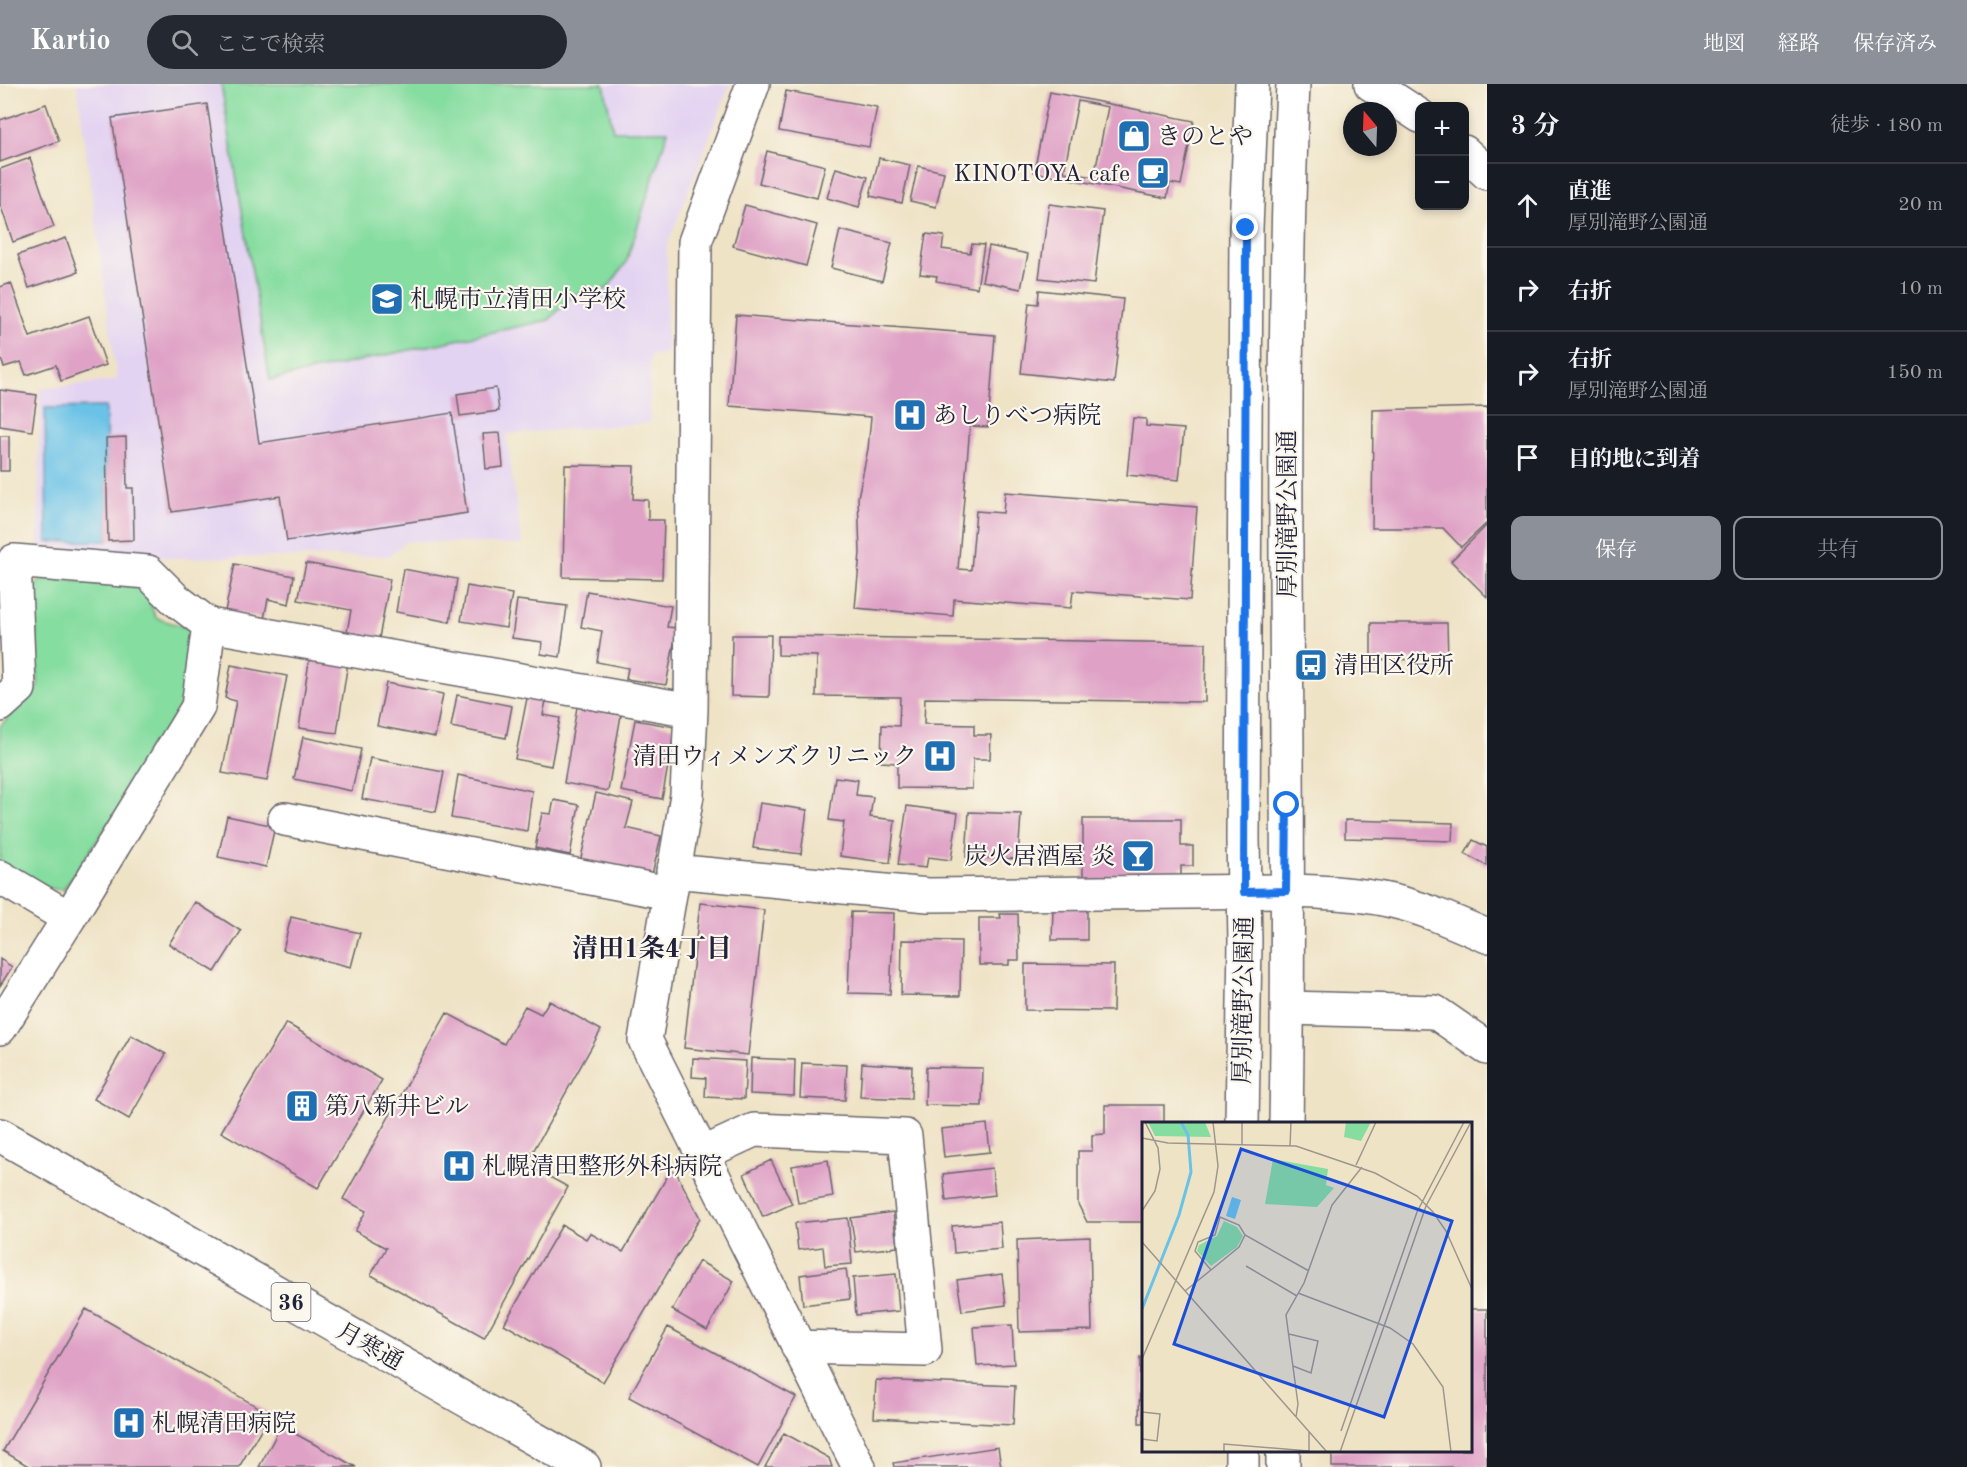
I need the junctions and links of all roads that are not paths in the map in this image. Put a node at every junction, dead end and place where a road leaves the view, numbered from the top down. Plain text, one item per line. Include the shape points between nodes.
1 (753, 84) edge
2 (1252, 84) edge
3 (1293, 84) edge
4 (1371, 84) edge
5 (1415, 113) edge
6 (1468, 156) edge
7 (1487, 173) edge
8 (209, 625) junction
9 (0, 705) edge
10 (691, 710) junction
11 (285, 819) dead end
12 (0, 877) edge
13 (671, 882) junction
14 (1286, 891) junction
15 (1244, 892) junction
16 (69, 918) junction
17 (1487, 936) edge
18 (1288, 1008) junction
19 (0, 1028) edge
20 (1487, 1048) edge
21 (1242, 1122) edge
22 (1286, 1122) edge
23 (0, 1135) edge
24 (702, 1154) junction
25 (798, 1347) junction
26 (584, 1467) edge
27 (859, 1467) edge

1 - 10 main road via 695,242
2 - 15 main road, 厚別滝野公園通 via 1246,228
3 - 14 main road, 厚別滝野公園通 via 1287,418
4 - 5 main road
6 - 7 main road
8 - 9 main road via 148,572 14,561 19,688
8 - 10 main road
8 - 16 main road via 198,707
10 - 13 main road via 687,795
11 - 13 main road
12 - 16 main road
13 - 15 main road via 928,895
13 - 24 main road via 645,1040
14 - 15 main road
14 - 17 main road via 1330,892 1392,901
14 - 18 main road, 厚別滝野公園通
15 - 21 main road, 厚別滝野公園通
16 - 19 main road
18 - 20 main road via 1435,1012
18 - 22 main road, 厚別滝野公園通
23 - 26 main road, 月寒通 / 36
24 - 25 main road
24 - 25 main road via 754,1130 905,1136 925,1350
25 - 27 main road

